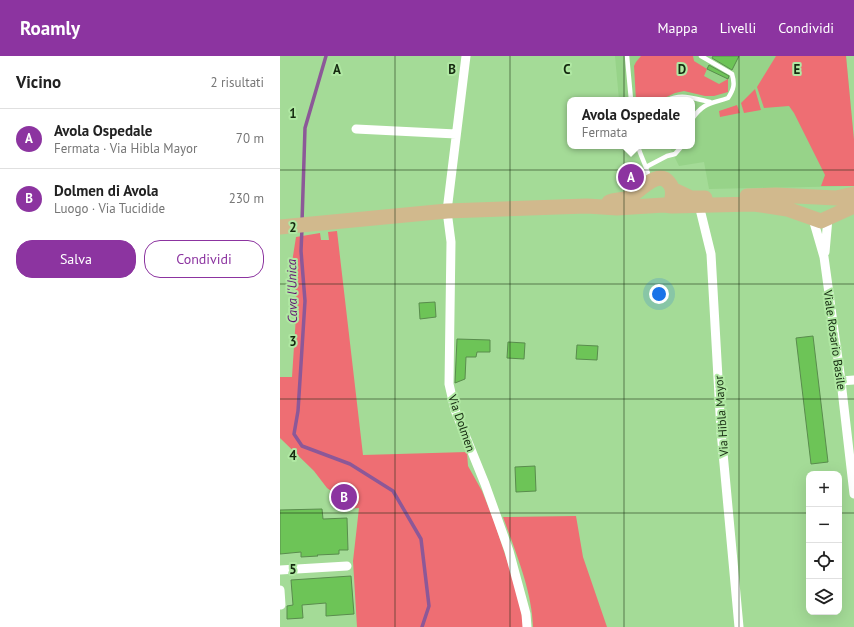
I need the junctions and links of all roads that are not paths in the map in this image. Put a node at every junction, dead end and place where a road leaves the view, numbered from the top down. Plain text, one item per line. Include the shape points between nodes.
1 (466, 56) edge
2 (627, 56) edge
3 (701, 56) edge
4 (631, 97) edge
5 (695, 99) edge
6 (710, 102) junction
7 (695, 115) edge
8 (356, 129) dead end
9 (456, 134) junction
10 (639, 149) edge
11 (679, 149) edge
12 (648, 178) junction
13 (672, 189) junction
14 (854, 194) edge
15 (820, 197) junction
16 (659, 205) junction
17 (699, 205) junction
18 (587, 206) junction
19 (854, 206) edge
20 (447, 211) junction
21 (820, 218) junction
22 (285, 227) edge
23 (824, 257) junction
24 (854, 380) edge
25 (841, 381) junction
26 (854, 494) edge
27 (347, 566) dead end
28 (280, 570) edge
29 (280, 590) edge
30 (281, 605) dead end
31 (526, 627) edge
32 (739, 627) edge

1 - 9 street, Via Dolmen
2 - 4 lane
3 - 6 lane via 732,74 734,82 734,88 728,98
5 - 6 lane
6 - 7 lane
8 - 9 street
9 - 20 street, Via Dolmen
10 - 12 lane
11 - 12 lane via 675,154 667,156
12 - 13 main road via 663,178
12 - 16 main road via 646,197 648,201
12 - 18 main road via 627,198
13 - 15 main road via 691,198 776,195
13 - 16 main road via 671,199
14 - 15 main road via 836,198
15 - 21 main road via 831,204 832,210
15 - 21 main road via 814,198 809,204 808,211
16 - 17 main road
16 - 18 main road via 617,208
17 - 21 main road via 754,204
17 - 32 street, Via Hibla Mayor via 711,254 721,431
18 - 20 main road
19 - 21 main road
20 - 22 main road
20 - 31 street, Via Dolmen via 452,242 449,384 455,410 509,551 526,614
21 - 23 street
21 - 23 street
23 - 25 street, Viale Rosario Basile
24 - 25 street
25 - 26 street, Viale Rosario Basile
27 - 28 street
29 - 30 street

